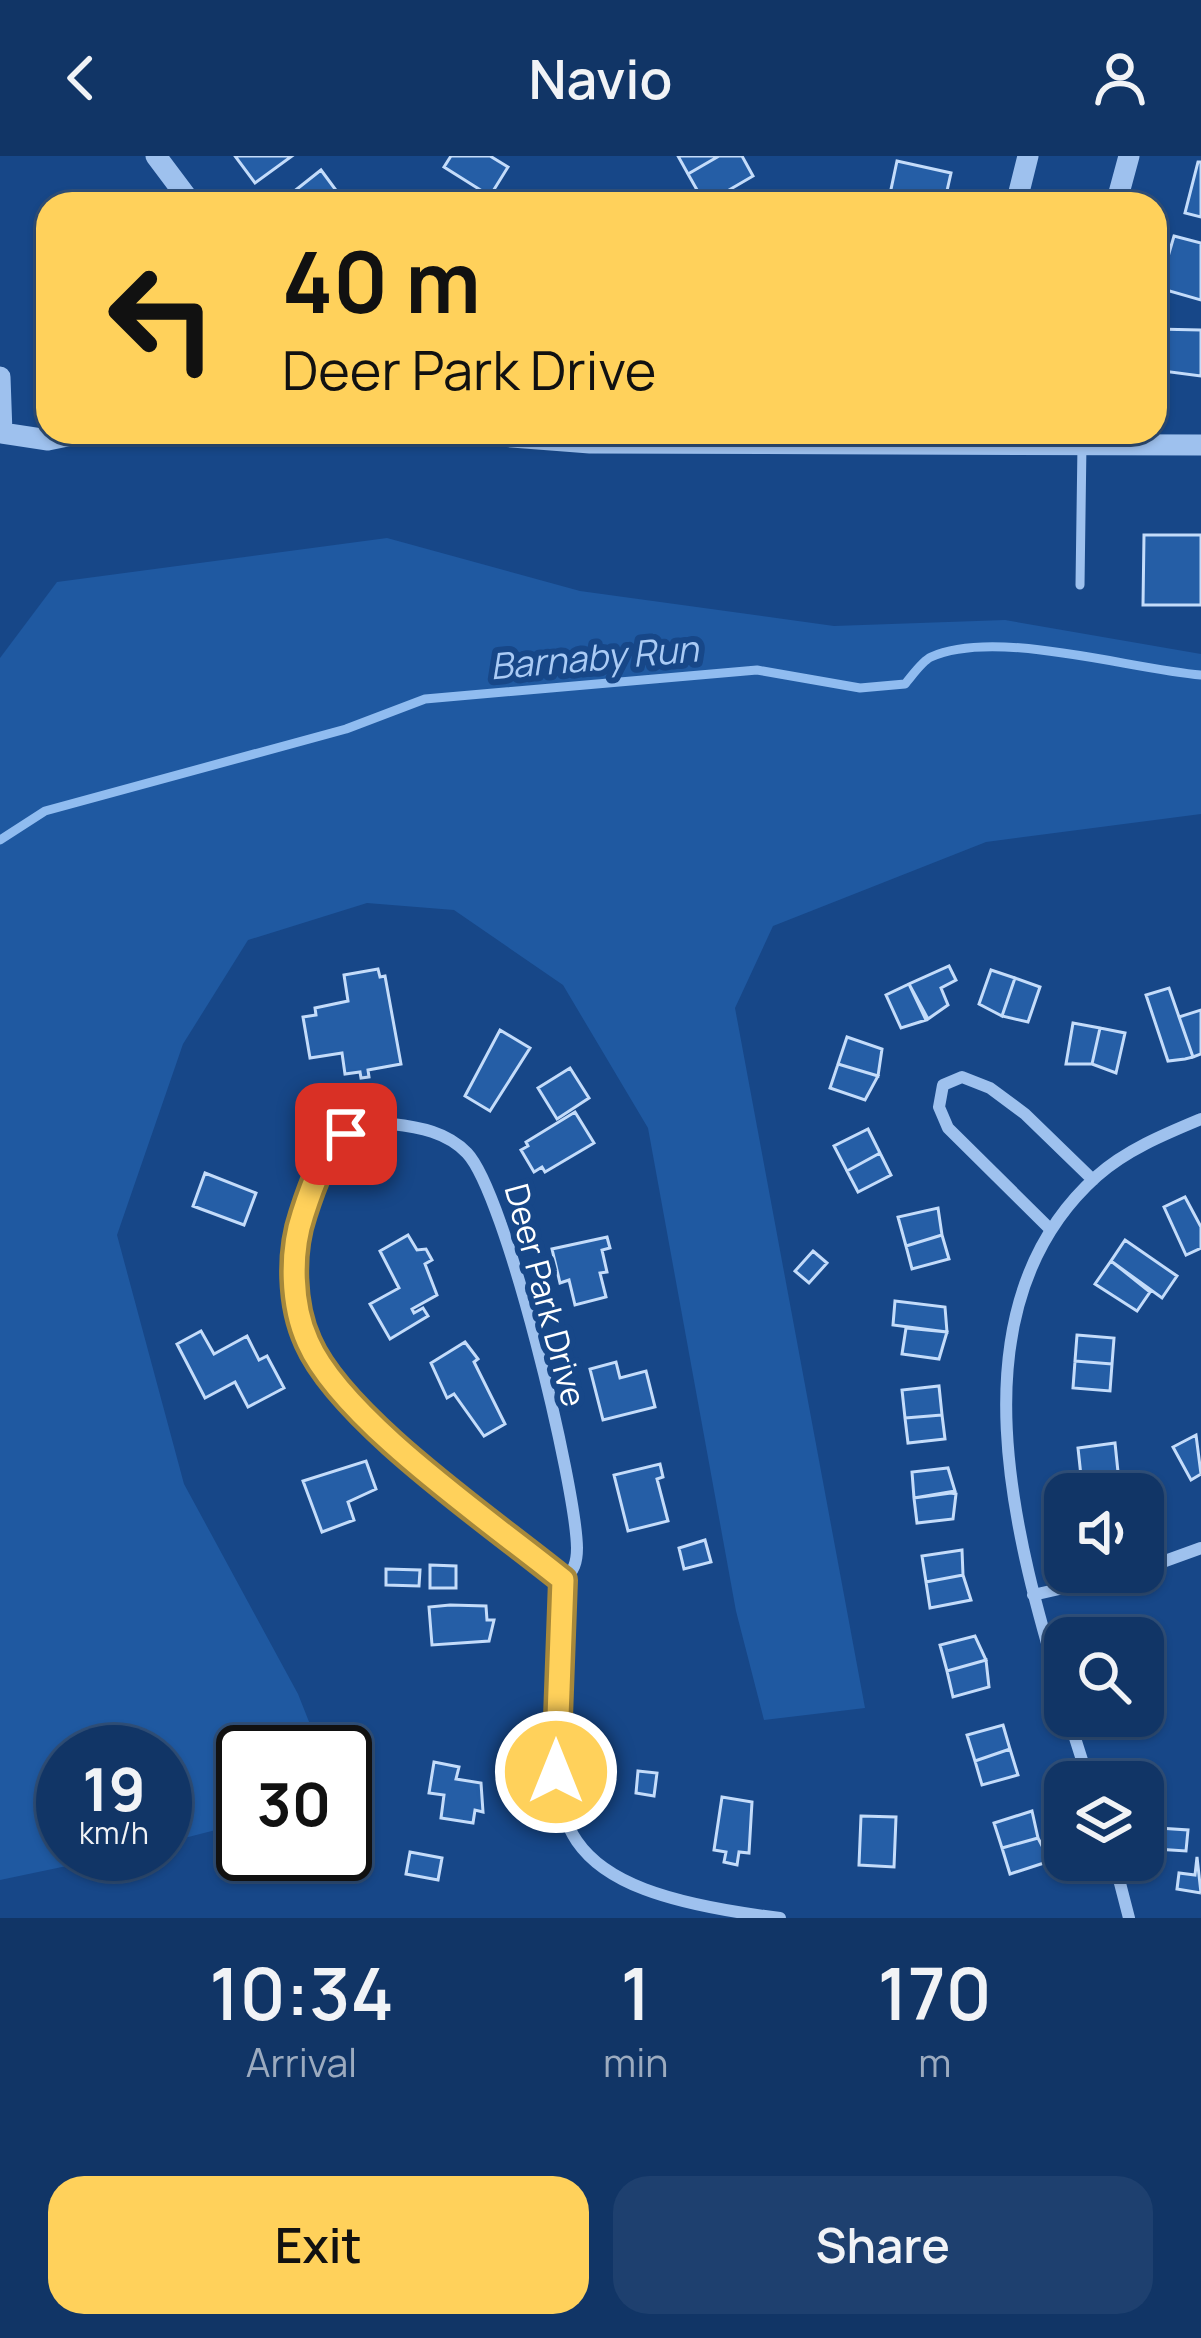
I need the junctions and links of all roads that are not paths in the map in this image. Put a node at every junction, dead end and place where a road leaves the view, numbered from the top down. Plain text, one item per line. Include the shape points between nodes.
1 (156, 156) edge
2 (1028, 156) edge
3 (1129, 156) edge
4 (183, 192) edge
5 (1019, 192) edge
6 (1119, 192) edge
7 (0, 377) edge
8 (1, 438) edge
9 (36, 439) edge
10 (1074, 444) edge
11 (1167, 444) edge
12 (1201, 445) edge
13 (1080, 585) dead end
14 (1201, 1119) edge
15 (1093, 1180) junction
16 (1050, 1228) junction
17 (1201, 1548) edge
18 (1164, 1561) edge
19 (563, 1580) junction
20 (1044, 1592) edge
21 (1033, 1595) junction
22 (1044, 1633) edge
23 (1119, 1881) edge
24 (780, 1918) edge
25 (1129, 1918) edge

1 - 4 street
2 - 5 street
3 - 6 street
7 - 8 street
8 - 9 street
10 - 13 lane
11 - 12 street
14 - 15 street via 1146,1143
15 - 16 street
15 - 16 street via 990,1088 962,1077 943,1084 939,1107 948,1128
16 - 21 street via 1022,1282 1011,1352 1011,1464
17 - 18 street
19 - 19 street, Deer Park Drive via 577,1550 566,1480 487,1178 446,1136 418,1127 346,1134 322,1168 298,1229 298,1314 308,1344 342,1396
19 - 24 street, Deer Park Drive via 555,1747 556,1797 568,1830 604,1871 644,1892
20 - 21 street
21 - 22 street
23 - 25 street

